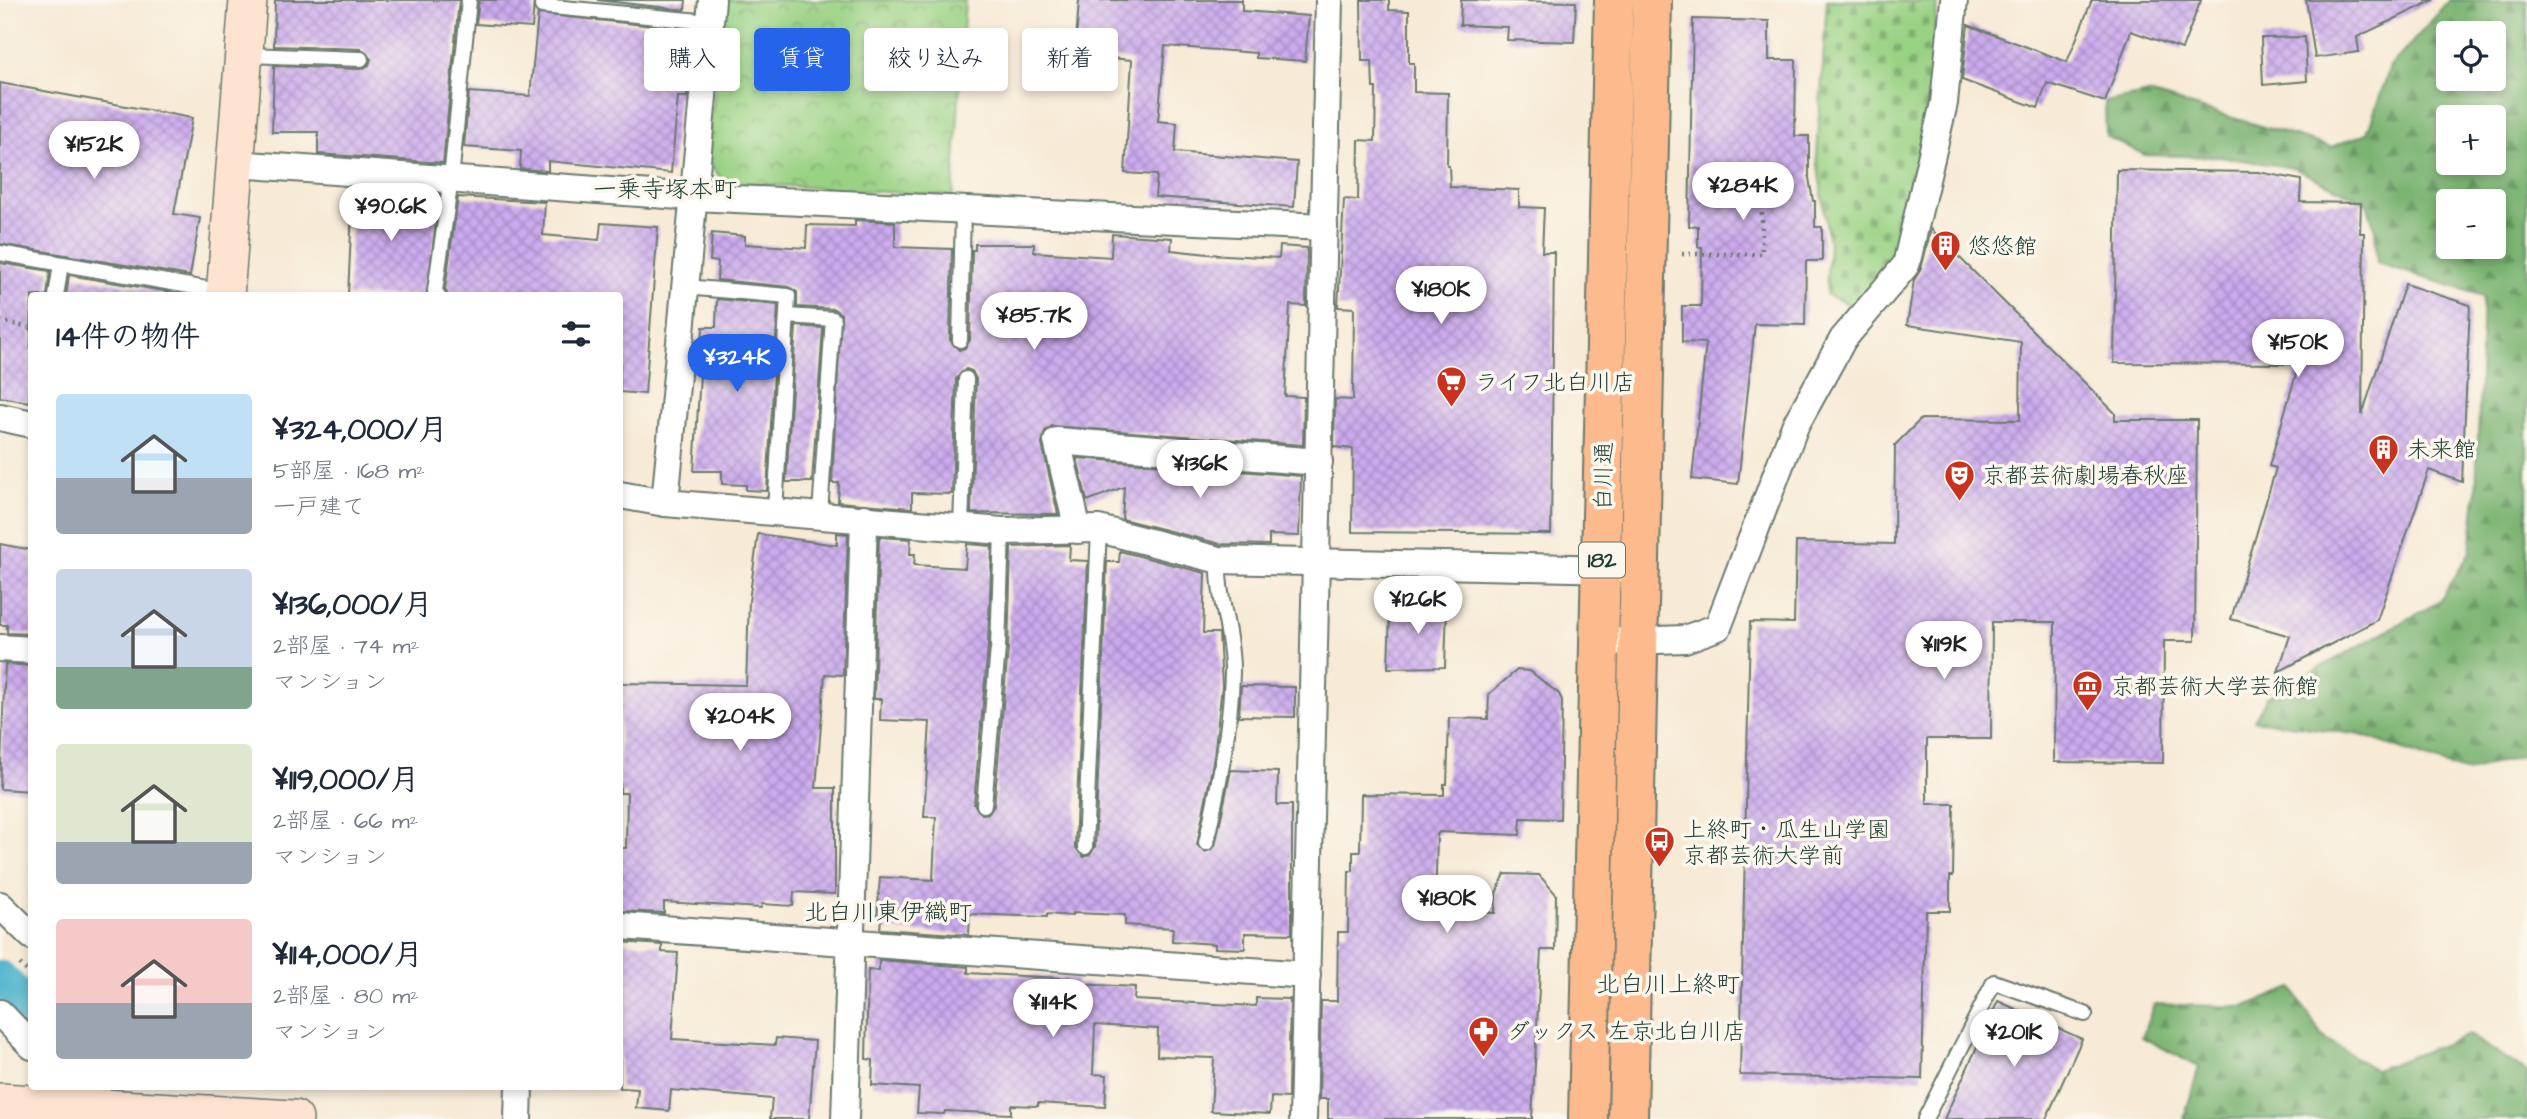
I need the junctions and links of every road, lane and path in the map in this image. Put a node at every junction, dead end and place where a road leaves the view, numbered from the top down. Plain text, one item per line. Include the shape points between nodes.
1 (248, 0) edge
2 (469, 0) edge
3 (1329, 0) edge
4 (1614, 0) edge
5 (1651, 0) edge
6 (1954, 0) edge
7 (542, 6) dead end
8 (711, 11) edge
9 (244, 55) junction
10 (361, 59) dead end
11 (236, 164) junction
12 (451, 179) junction
13 (1762, 183) dead end
14 (694, 197) junction
15 (963, 210) junction
16 (1324, 227) junction
17 (0, 253) edge
18 (1646, 254) junction
19 (61, 264) junction
20 (685, 287) junction
21 (57, 292) edge
22 (215, 292) edge
23 (226, 292) edge
24 (436, 292) edge
25 (787, 316) junction
26 (0, 321) edge
27 (28, 327) edge
28 (960, 340) dead end
29 (965, 379) dead end
30 (0, 416) edge
31 (28, 423) edge
32 (1319, 462) junction
33 (623, 496) edge
34 (665, 503) junction
35 (775, 511) junction
36 (820, 514) junction
37 (864, 518) junction
38 (961, 527) junction
39 (1089, 529) junction
40 (1002, 531) junction
41 (1219, 560) junction
42 (1316, 561) junction
43 (1601, 567) junction
44 (1640, 571) junction
45 (1601, 642) junction
46 (1639, 642) junction
47 (0, 648) edge
48 (28, 650) edge
49 (984, 805) dead end
50 (1206, 843) dead end
51 (1085, 847) dead end
52 (0, 905) edge
53 (623, 926) edge
54 (28, 932) edge
55 (852, 941) junction
56 (1307, 975) junction
57 (0, 1013) edge
58 (2085, 1014) dead end
59 (28, 1042) edge
60 (519, 1090) edge
61 (167, 1099) edge
62 (0, 1102) edge
63 (74, 1108) edge
64 (209, 1116) edge
65 (294, 1119) edge
66 (518, 1119) edge
67 (845, 1119) edge
68 (1303, 1119) edge
69 (1588, 1119) edge
70 (1628, 1119) edge
71 (1925, 1119) edge

1 - 9 street
2 - 12 lane
3 - 16 street
4 - 43 main road, 白川通 / 182
5 - 18 main road, 白川通 / 182
6 - 46 street via 1944,103 1906,265 1843,339 1795,426 1718,626 1685,639
7 - 8 lane
8 - 14 street
9 - 10 lane
9 - 11 street
11 - 12 street
11 - 23 street
12 - 14 street
12 - 24 lane
13 - 18 path via 1762,254
14 - 15 street
14 - 20 street
15 - 16 street
15 - 28 lane
16 - 32 street
17 - 19 lane
18 - 44 main road, 白川通 / 182
19 - 21 lane
19 - 22 lane
20 - 25 lane via 788,296
20 - 34 street
25 - 35 lane
25 - 36 lane via 833,319
26 - 27 path
29 - 38 lane
30 - 31 street
32 - 39 street via 1056,441
32 - 42 street
33 - 34 street
34 - 35 street
35 - 36 street
36 - 37 street
37 - 38 street
37 - 55 street
38 - 40 street
39 - 40 street
39 - 41 street
39 - 51 lane
40 - 49 lane via 998,648
41 - 42 street
41 - 50 lane via 1218,580 1233,670
42 - 43 street
42 - 56 street
43 - 44 street
43 - 45 main road, 白川通 / 182
44 - 46 main road, 白川通 / 182
45 - 46 street
45 - 69 main road, 白川通 / 182
46 - 70 main road, 白川通 / 182
47 - 48 street
52 - 54 street
53 - 55 street
55 - 56 street
55 - 67 street
56 - 68 street
57 - 59 street
58 - 71 lane via 1994,982
60 - 66 street
61 - 63 street
61 - 64 street
62 - 63 street
64 - 65 street

